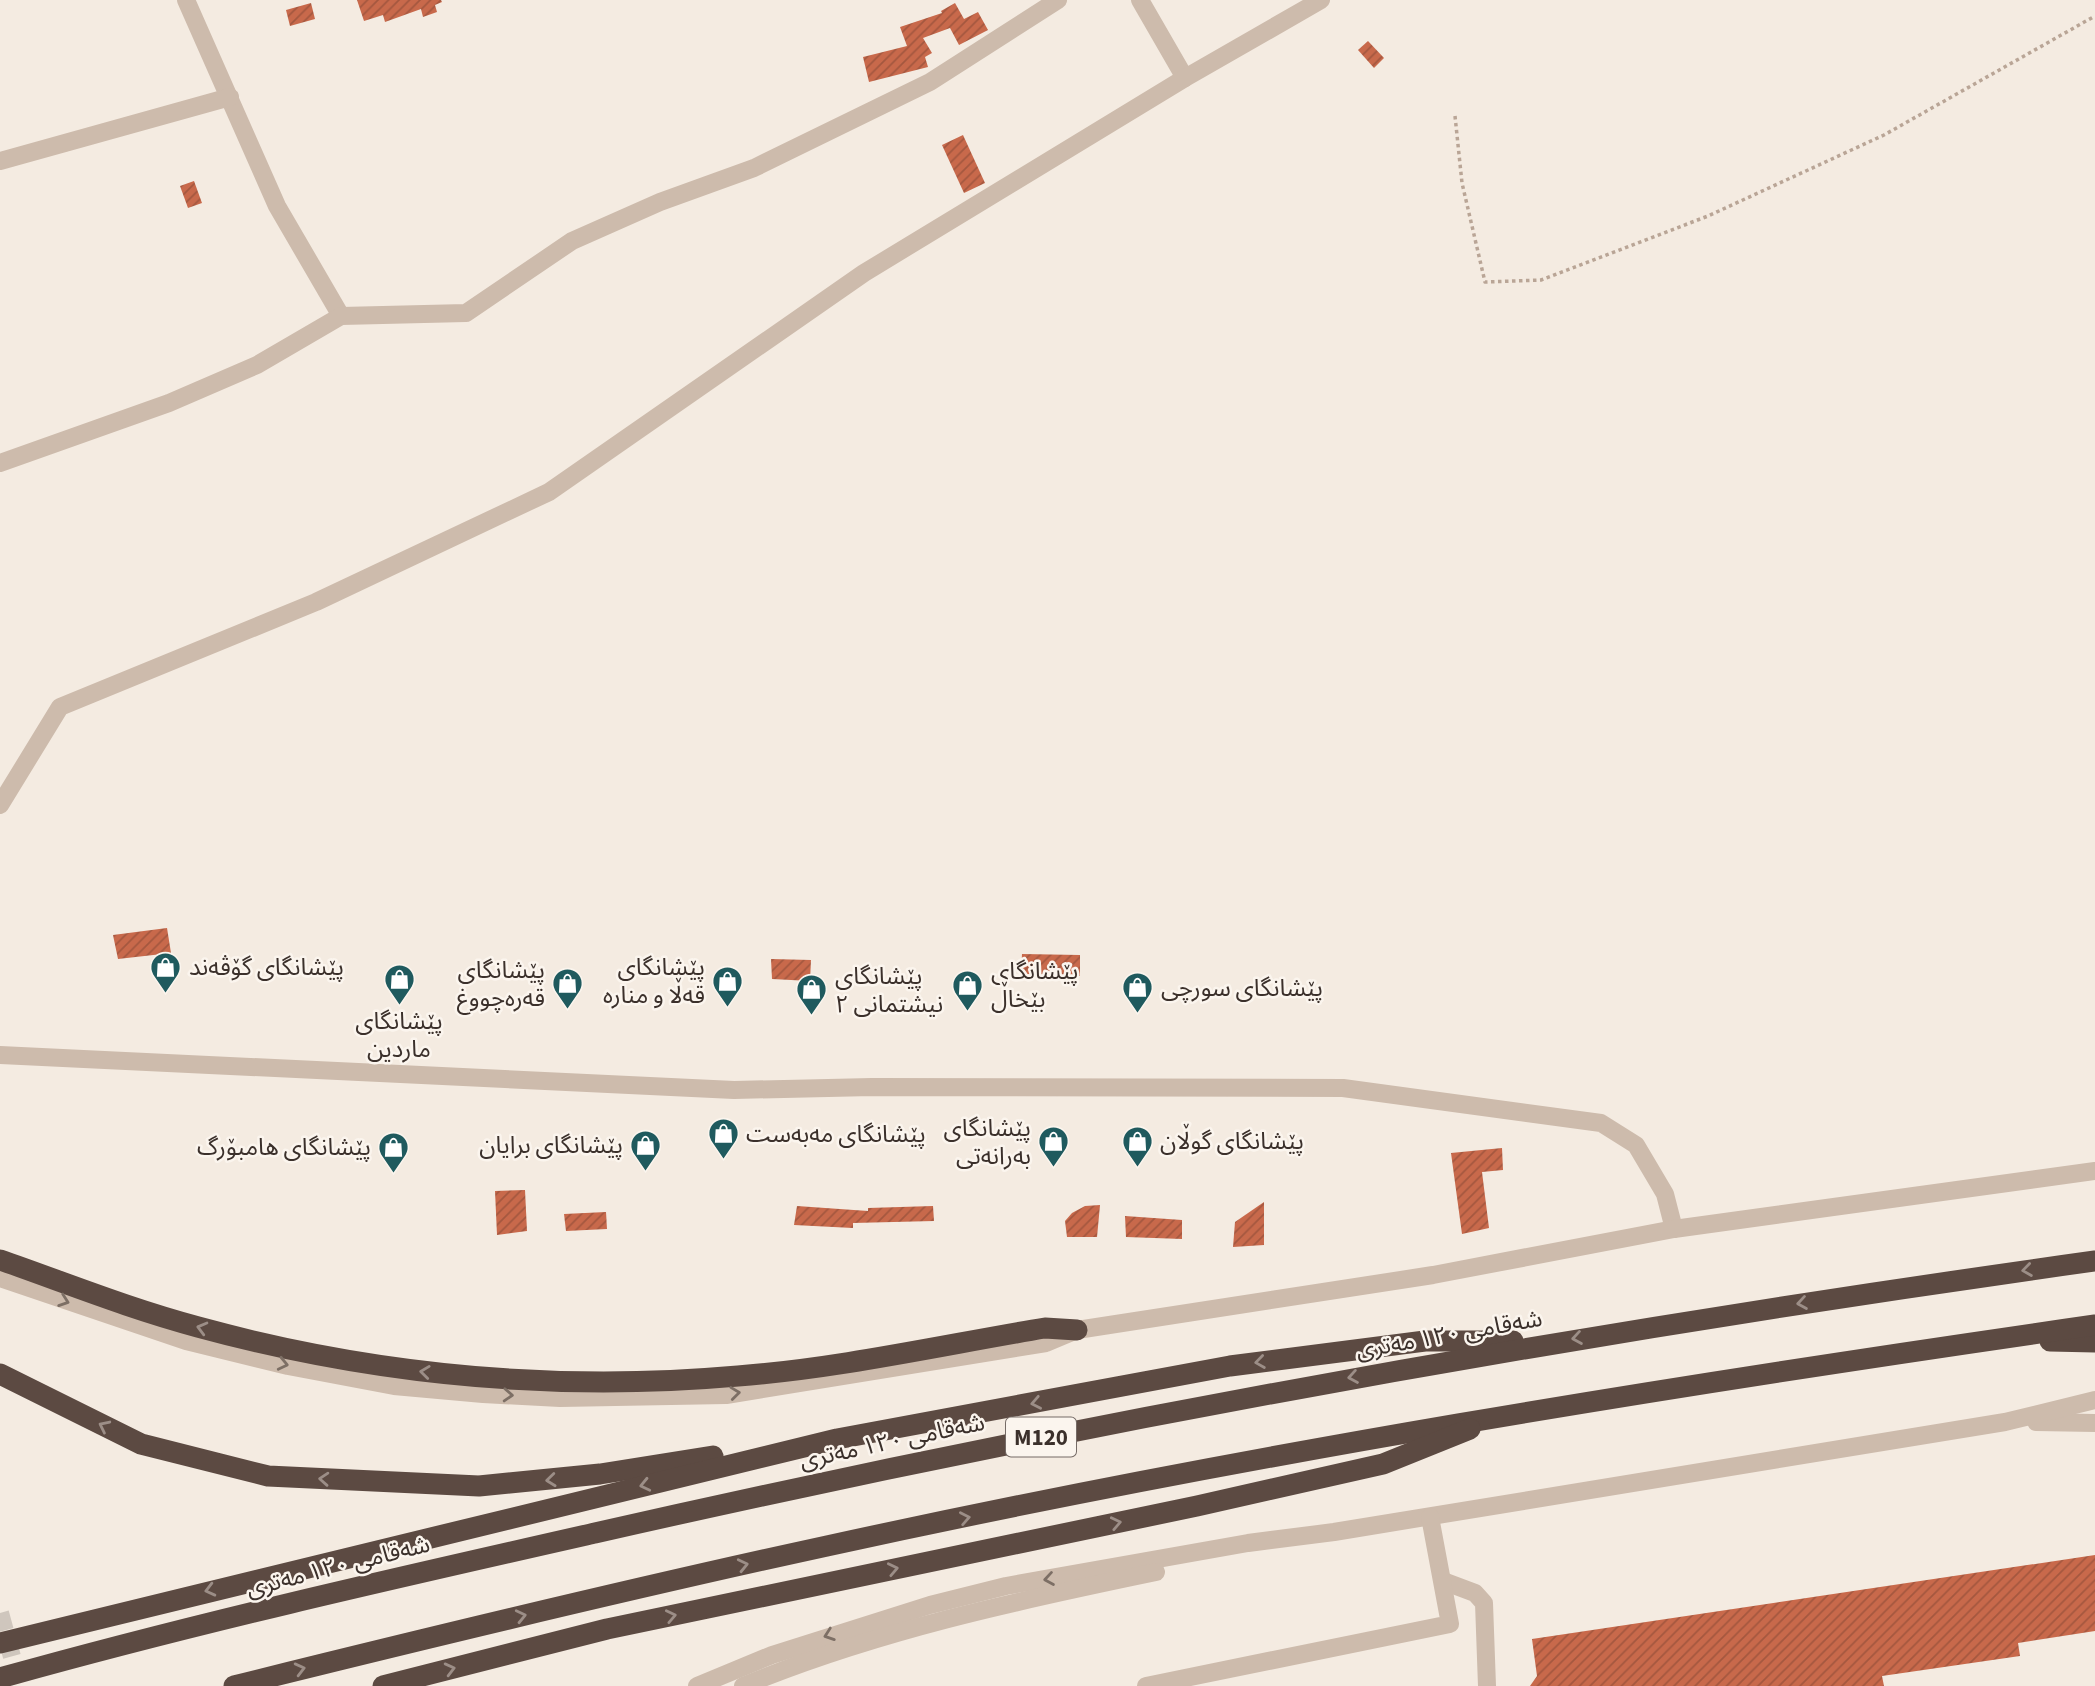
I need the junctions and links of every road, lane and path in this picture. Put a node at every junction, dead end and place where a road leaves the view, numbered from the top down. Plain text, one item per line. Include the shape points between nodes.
1 (186, 0) edge
2 (1058, 0) edge
3 (1140, 0) edge
4 (1321, 0) edge
5 (2095, 16) edge
6 (1185, 78) junction
7 (230, 97) junction
8 (1455, 116) dead end
9 (0, 161) edge
10 (341, 316) junction
11 (0, 463) edge
12 (0, 805) edge
13 (0, 1055) edge
14 (2095, 1171) edge
15 (1674, 1229) junction
16 (0, 1260) edge
17 (2095, 1261) edge
18 (0, 1278) edge
19 (2095, 1325) edge
20 (1077, 1330) junction
21 (2009, 1338) junction
22 (2095, 1342) edge
23 (1547, 1343) junction
24 (0, 1374) edge
25 (2095, 1400) edge
26 (1492, 1419) junction
27 (2005, 1422) junction
28 (2095, 1423) edge
29 (836, 1439) junction
30 (1430, 1517) junction
31 (1334, 1532) junction
32 (1443, 1581) junction
33 (0, 1643) edge
34 (0, 1678) edge
35 (233, 1686) edge
36 (383, 1686) edge
37 (697, 1686) edge
38 (743, 1686) edge
39 (1146, 1686) edge
40 (1487, 1686) edge

1 - 7 street
2 - 10 street via 930,82 754,168 572,241 466,313
3 - 6 street
4 - 6 street
5 - 8 path via 1884,135 1708,216 1541,280 1485,282 1462,183
6 - 12 street via 864,273 549,492 316,602 60,707
7 - 9 street
7 - 10 street via 277,206
10 - 11 street via 257,365 169,403
13 - 15 street via 734,1090 1343,1088 1601,1123 1636,1145 1665,1194
14 - 15 street
15 - 20 street via 1433,1275
20 -> 16 highway via 1045,1328 738,1376 643,1382 488,1379 293,1351 125,1306
17 -> 23 highway, شەقامی ١٢٠ مەتری / M120
18 -> 20 street via 186,1341 288,1366 394,1386 534,1396 726,1395 1046,1343
19 - 21 highway
21 - 22 highway
21 - 26 highway
23 -> 29 highway via 1425,1340 1230,1366
23 -> 34 highway, شەقامی ١٢٠ مەتری / M120 via 1280,1390 733,1501 379,1582
29 -> 24 highway via 600,1474 478,1486 268,1476 141,1444
25 - 27 street
35 -> 26 highway via 829,1545
36 -> 26 highway via 607,1629 1383,1464
27 - 28 street
27 - 30 street
29 -> 33 highway
30 - 31 street
30 - 32 street
31 -> 37 street via 1006,1586 772,1655
31 - 38 street via 940,1619
32 - 39 street via 1451,1624
32 - 40 street via 1475,1593 1484,1603

